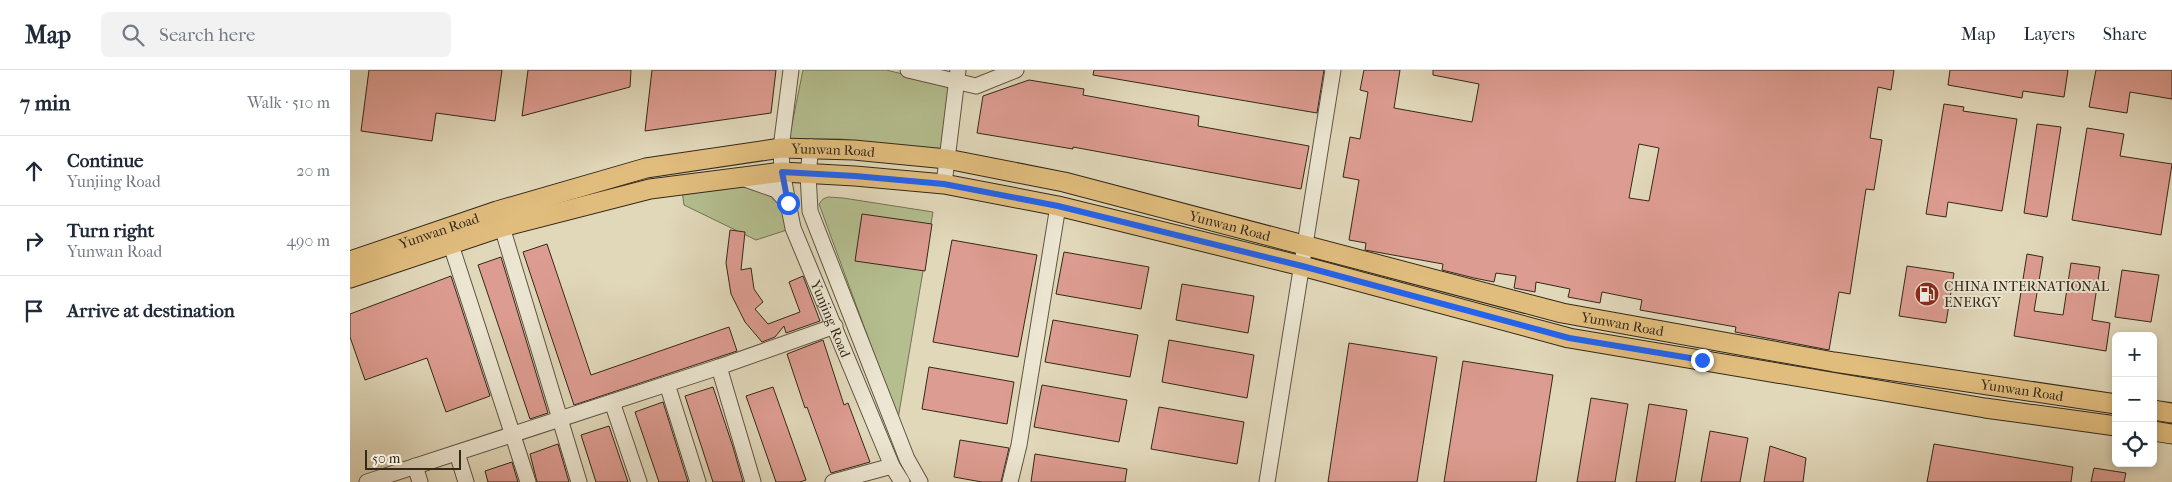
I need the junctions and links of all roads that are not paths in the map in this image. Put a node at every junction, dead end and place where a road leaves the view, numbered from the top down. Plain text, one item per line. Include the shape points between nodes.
1 (792, 70) edge
2 (908, 70) edge
3 (1016, 70) edge
4 (1333, 70) edge
5 (957, 76) edge
6 (781, 148) junction
7 (811, 148) junction
8 (947, 159) junction
9 (782, 172) junction
10 (808, 174) junction
11 (847, 175) junction
12 (739, 177) junction
13 (944, 184) junction
14 (788, 203) junction
15 (810, 203) junction
16 (1058, 206) junction
17 (502, 227) junction
18 (451, 245) junction
19 (1305, 245) junction
20 (350, 261) edge
21 (1302, 266) junction
22 (350, 278) edge
23 (835, 326) junction
24 (720, 367) junction
25 (667, 384) junction
26 (612, 402) junction
27 (2112, 403) edge
28 (2157, 411) edge
29 (2172, 413) edge
30 (560, 419) junction
31 (2112, 425) edge
32 (2157, 432) edge
33 (513, 434) junction
34 (2172, 434) edge
35 (457, 453) junction
36 (416, 466) junction
37 (892, 466) junction
38 (367, 482) edge
39 (420, 482) edge
40 (466, 482) edge
41 (528, 482) edge
42 (579, 482) edge
43 (639, 482) edge
44 (698, 482) edge
45 (753, 482) edge
46 (833, 482) edge
47 (902, 482) edge
48 (920, 482) edge
49 (1010, 482) edge
50 (1267, 482) edge

1 - 6 street, Yunjing Road
2 - 5 street
3 - 5 street via 976,86
4 - 19 street
5 - 8 street
6 - 7 main road, Yunwan Road
6 - 9 street, Yunjing Road
6 - 20 main road, Yunwan Road via 646,168 497,211
7 - 8 main road, Yunwan Road
7 - 10 street, Yunjing Road
8 - 13 street
8 - 19 main road, Yunwan Road via 1064,182
9 - 10 main road, Yunwan Road
9 - 12 main road, Yunwan Road
9 - 14 street, Yunjing Road
10 - 11 main road, Yunwan Road
10 - 15 street, Yunjing Road
11 - 13 main road, Yunwan Road
11 - 15 street via 816,189
12 - 14 street via 776,190
12 - 17 main road, Yunwan Road via 650,189
13 - 16 main road, Yunwan Road
14 - 23 street, Yunjing Road via 793,228
15 - 48 street, Yunjing Road via 810,211 907,460
16 - 21 main road, Yunwan Road
16 - 49 street via 1019,445
17 - 18 main road, Yunwan Road
17 - 30 street
18 - 22 main road, Yunwan Road
18 - 33 street
19 - 21 street
19 - 27 main road, Yunwan Road via 1562,313 1834,362
21 - 31 main road, Yunwan Road via 1569,338 1985,408
21 - 50 street
23 - 24 street
23 - 37 street, Yunjing Road
24 - 25 street
24 - 45 street
25 - 26 street
25 - 44 street
26 - 30 street
26 - 43 street
28 - 29 main road
30 - 33 street
30 - 42 street
32 - 34 main road
33 - 35 street
33 - 41 street
35 - 36 street
35 - 40 street
36 - 38 street
36 - 39 street
37 - 46 street
37 - 47 street, Yunjing Road

